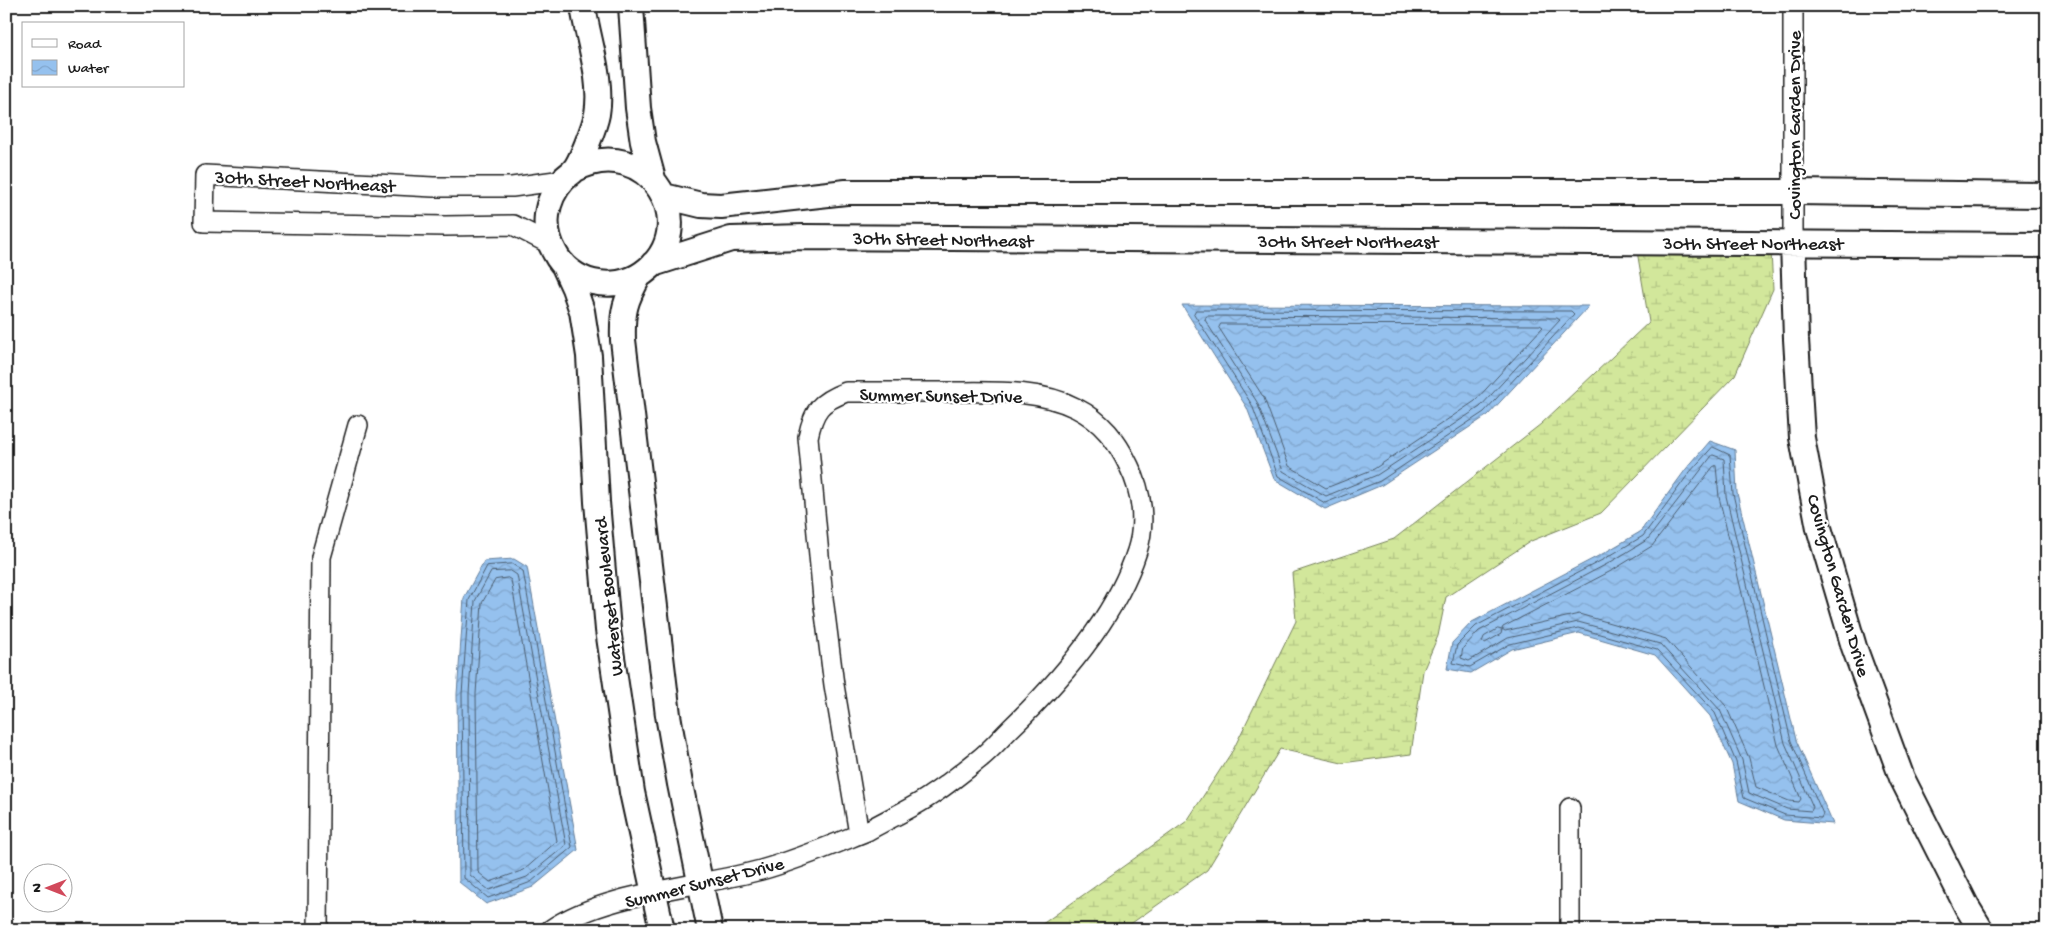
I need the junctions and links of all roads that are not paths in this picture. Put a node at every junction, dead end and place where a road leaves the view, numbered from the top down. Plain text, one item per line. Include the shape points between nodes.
1 (582, 6) edge
2 (631, 6) edge
3 (1793, 6) edge
4 (568, 175) junction
5 (658, 188) junction
6 (1794, 192) junction
7 (2047, 195) edge
8 (1793, 242) junction
9 (550, 244) junction
10 (2047, 245) edge
11 (563, 264) junction
12 (646, 270) junction
13 (358, 425) dead end
14 (1570, 808) dead end
15 (859, 834) junction
16 (700, 884) junction
17 (654, 893) junction
18 (318, 930) edge
19 (550, 930) edge
20 (662, 930) edge
21 (710, 930) edge
22 (1570, 930) edge
23 (1981, 930) edge

1 - 4 street via 593,55 598,113
2 - 5 street via 643,142
3 - 6 street, Covington Garden Drive
4 - 5 street via 597,160 621,161 644,171
4 - 9 street via 550,199 547,210
4 - 9 street, 30th Street Northeast via 512,186 434,187 205,175 204,222 513,225
5 - 6 street via 701,205 721,206 846,192
5 - 12 street via 670,216 668,237 662,252
6 - 7 street
6 - 8 street, Covington Garden Drive
8 - 10 street, 30th Street Northeast
8 - 12 street, 30th Street Northeast via 804,236 731,239
8 - 23 street, Covington Garden Drive via 1802,438 1819,528 1854,647 1902,778
9 - 11 street
11 - 12 street via 593,282 617,283
11 - 17 street, Waterset Boulevard via 582,311 589,356 608,630 632,792
12 - 16 street via 629,292 622,316 622,340 668,715
13 - 18 street via 321,557
14 - 22 street
15 - 15 street, Summer Sunset Drive via 823,598 808,437 812,417 828,399 846,392 1001,392 1040,396 1076,408 1100,424 1118,444 1134,476 1141,501 1137,551 1119,591 1100,624 1050,690 980,758 930,796
15 - 16 street, Summer Sunset Drive via 769,868
16 - 17 street, Summer Sunset Drive
16 - 21 street
17 - 19 street, Summer Sunset Drive via 590,910
17 - 20 street, Waterset Boulevard

